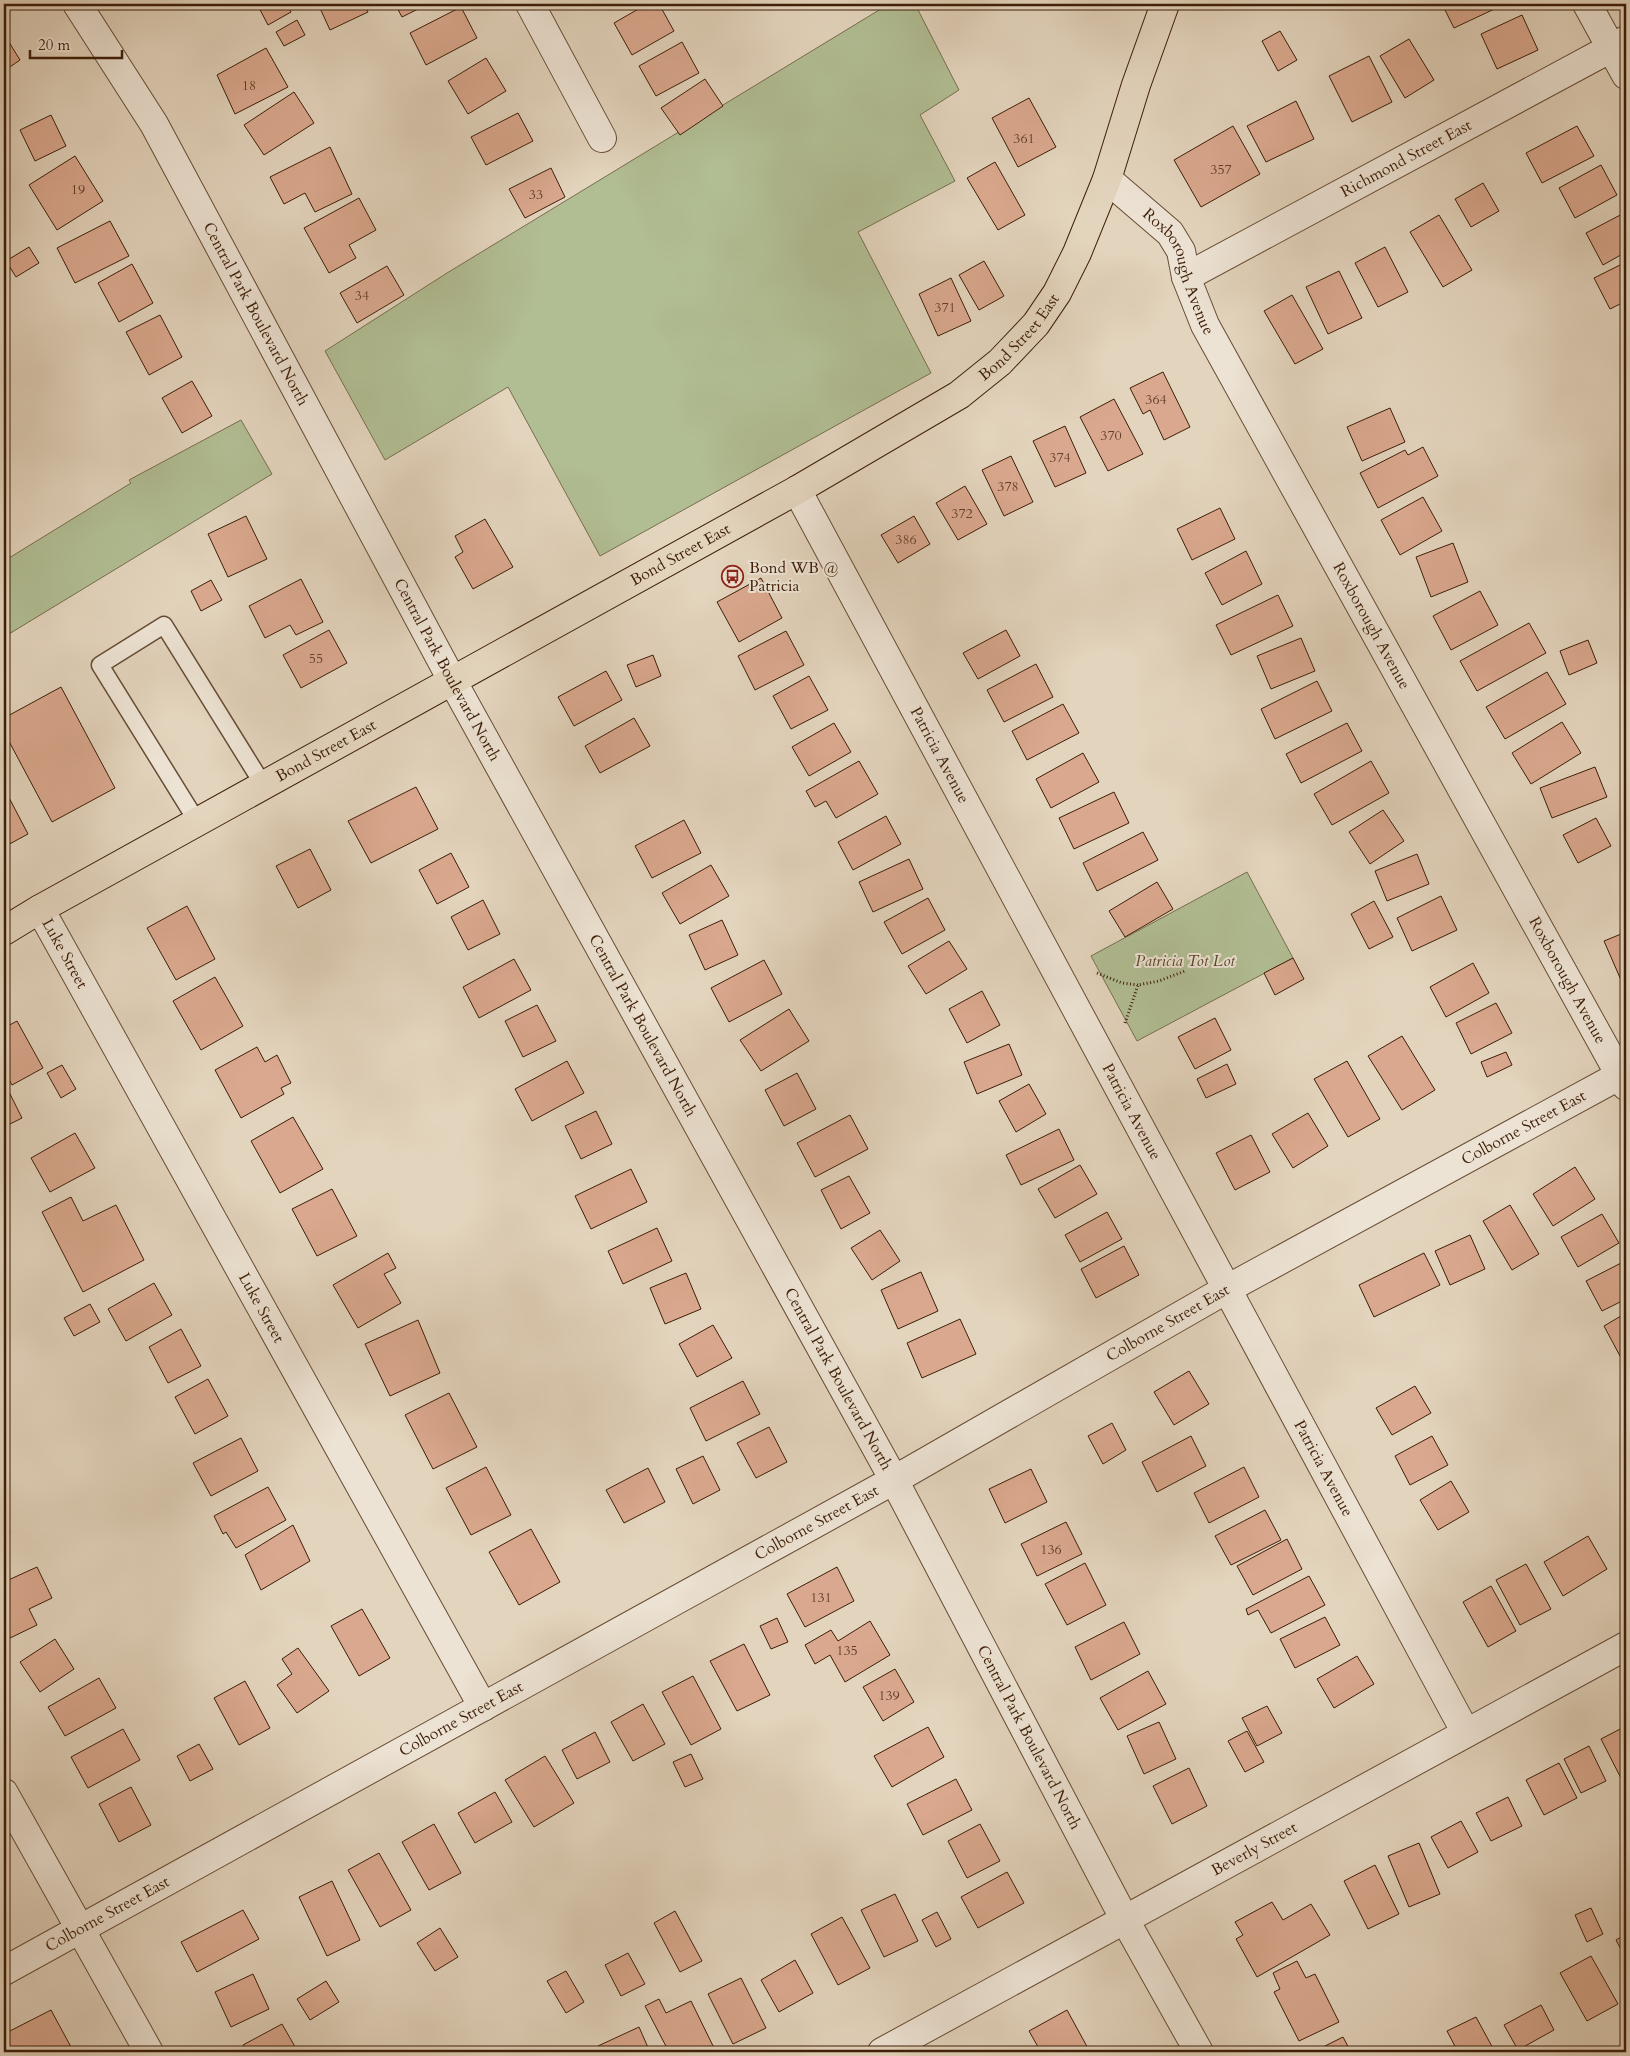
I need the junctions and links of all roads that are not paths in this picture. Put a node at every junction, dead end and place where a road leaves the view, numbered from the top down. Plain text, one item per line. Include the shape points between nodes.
1 (77, 4) edge
2 (530, 4) edge
3 (1165, 4) edge
4 (1587, 4) edge
5 (1619, 44) edge
6 (1626, 76) edge
7 (602, 138) dead end
8 (1107, 180) junction
9 (1186, 277) junction
10 (796, 490) junction
11 (453, 682) junction
12 (264, 786) junction
13 (198, 823) junction
14 (40, 909) junction
15 (4, 931) edge
16 (1624, 1078) edge
17 (1227, 1289) junction
18 (894, 1480) junction
19 (1626, 1646) edge
20 (483, 1706) junction
21 (1466, 1733) junction
22 (4, 1793) edge
23 (1125, 1920) junction
24 (78, 1929) junction
25 (4, 1970) edge
26 (149, 2052) edge
27 (882, 2052) edge
28 (1199, 2052) edge

1 - 11 street, Central Park Boulevard North via 154,124
2 - 7 street
3 - 8 main road, Bond Street East
4 - 5 street
5 - 6 street
5 - 9 street, Richmond Street East
8 - 9 street, Roxborough Avenue via 1170,233 1180,251
8 - 10 main road, Bond Street East via 1057,293 1036,324 1000,362 959,395
9 - 16 street, Roxborough Avenue via 1210,333
10 - 11 main road, Bond Street East
10 - 17 street, Patricia Avenue
11 - 12 main road, Bond Street East
11 - 18 street, Central Park Boulevard North
12 - 13 main road, Bond Street East
12 - 13 lane via 164,625 100,665
13 - 14 main road, Bond Street East
14 - 15 main road, Bond Street East
14 - 20 street, Luke Street
16 - 17 street, Colborne Street East
17 - 18 street, Colborne Street East
17 - 21 street, Patricia Avenue
18 - 20 street, Colborne Street East
18 - 23 street, Central Park Boulevard North
19 - 21 street, Beverly Street
20 - 24 street, Colborne Street East
21 - 23 street, Beverly Street
22 - 24 street
23 - 27 street, Beverly Street
23 - 28 street, Central Park Boulevard North
24 - 25 street, Colborne Street East
24 - 26 street

